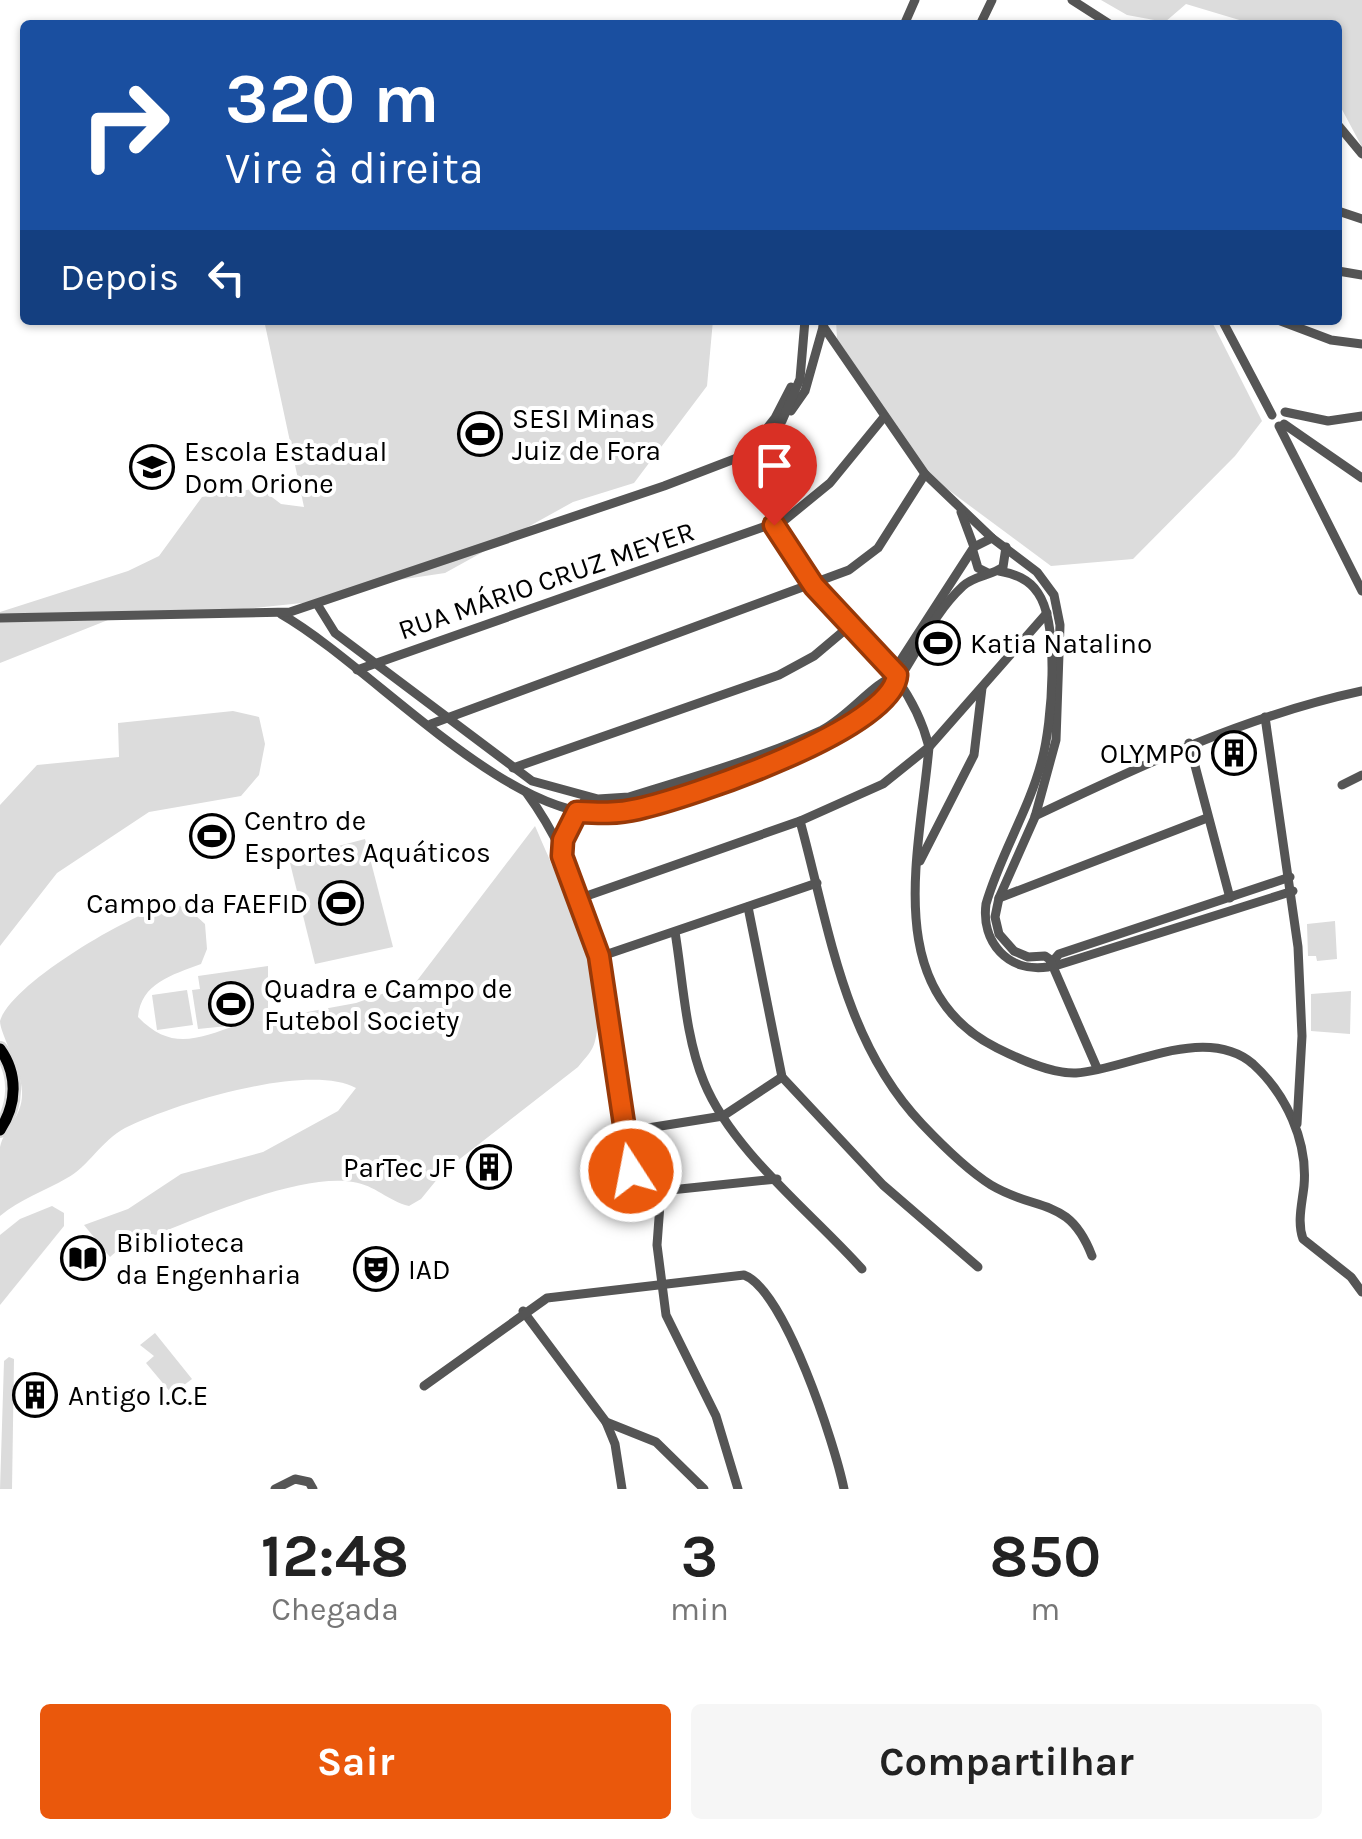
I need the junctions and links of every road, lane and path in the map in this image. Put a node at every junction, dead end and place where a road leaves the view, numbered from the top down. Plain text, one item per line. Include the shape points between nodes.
1 (1072, 0) edge
2 (1103, 20) edge
3 (1342, 129) edge
4 (1362, 154) edge
5 (805, 325) edge
6 (823, 325) edge
7 (825, 325) edge
8 (1225, 325) edge
9 (1292, 325) edge
10 (804, 333) junction
11 (1362, 344) edge
12 (1362, 416) edge
13 (884, 417) junction
14 (1281, 417) junction
15 (782, 420) junction
16 (753, 448) junction
17 (925, 474) junction
18 (1362, 478) edge
19 (958, 506) junction
20 (774, 525) junction
21 (992, 538) junction
22 (1005, 546) junction
23 (973, 549) junction
24 (994, 572) junction
25 (814, 586) junction
26 (1362, 591) edge
27 (318, 604) junction
28 (1056, 604) junction
29 (278, 613) junction
30 (1046, 614) junction
31 (0, 616) edge
32 (852, 624) junction
33 (330, 626) junction
34 (925, 631) junction
35 (314, 638) junction
36 (372, 663) junction
37 (356, 670) junction
38 (897, 675) junction
39 (1055, 680) junction
40 (982, 688) junction
41 (1358, 690) edge
42 (448, 717) junction
43 (1265, 717) junction
44 (431, 724) junction
45 (803, 737) junction
46 (1052, 740) junction
47 (1188, 743) junction
48 (929, 747) junction
49 (808, 749) junction
50 (735, 761) junction
51 (515, 768) junction
52 (738, 774) junction
53 (1362, 775) edge
54 (500, 776) junction
55 (1342, 786) dead end
56 (660, 787) junction
57 (524, 790) junction
58 (587, 797) junction
59 (664, 800) junction
60 (577, 812) junction
61 (1023, 813) junction
62 (1035, 817) junction
63 (1207, 818) junction
64 (800, 821) junction
65 (562, 856) junction
66 (917, 865) junction
67 (1290, 877) junction
68 (817, 883) junction
69 (1292, 891) junction
70 (999, 898) junction
71 (1230, 898) junction
72 (578, 899) junction
73 (748, 907) junction
74 (675, 932) junction
75 (599, 956) junction
76 (1051, 962) junction
77 (0, 1049) edge
78 (1097, 1068) junction
79 (782, 1077) junction
80 (723, 1116) junction
81 (1296, 1127) junction
82 (0, 1130) edge
83 (623, 1132) junction
84 (777, 1180) junction
85 (661, 1190) junction
86 (1092, 1256) dead end
87 (978, 1267) dead end
88 (862, 1269) dead end
89 (662, 1282) junction
90 (1362, 1292) edge
91 (523, 1311) junction
92 (424, 1386) dead end
93 (606, 1422) junction
94 (275, 1489) edge
95 (313, 1489) edge
96 (622, 1489) edge
97 (704, 1489) edge
98 (738, 1489) edge
99 (844, 1489) edge

1 - 2 street
3 - 4 street
5 - 10 street
6 - 15 street via 805,391
7 - 13 street
8 - 14 street
9 - 11 street
10 - 15 street via 800,380
10 - 16 street via 786,401
12 - 14 street
13 - 17 street
13 - 20 street, RUA MÁRIO CRUZ MEYER via 830,483
14 - 18 street
14 - 26 street
15 - 16 street
16 - 20 street
16 - 27 street via 664,486
17 - 19 street
17 - 25 street via 878,548
19 - 21 street
19 - 23 street
20 - 25 street
20 - 36 street, RUA MÁRIO CRUZ MEYER
21 - 22 street
21 - 23 street
22 - 24 street via 1006,562
22 - 28 street via 1047,583
23 - 24 street via 974,563
23 - 34 street
24 - 30 street via 1029,582
24 - 34 street via 964,585
25 - 32 street
25 - 42 street
27 - 29 street
27 - 33 street
28 - 30 street
28 - 39 street
29 - 31 street
29 - 35 street
30 - 39 street
30 - 40 street
32 - 38 street
32 - 51 street via 779,675
33 - 35 street via 326,637
33 - 36 street
34 - 38 street
35 - 37 street
36 - 37 street, RUA MÁRIO CRUZ MEYER
36 - 42 street
37 - 44 street
38 - 45 street via 847,715
38 - 48 street
38 - 49 street via 865,717
39 - 46 street
40 - 48 street
40 - 66 street via 974,754
41 - 43 street
42 - 44 street
42 - 51 street
43 - 47 street
43 - 67 street
44 - 54 street
45 - 49 street
45 - 50 street
46 - 61 street
46 - 62 street
47 - 62 street
47 - 63 street
48 - 64 street via 884,784
48 - 66 street
49 - 52 street
50 - 52 street
50 - 56 street
51 - 54 street
51 - 58 street via 532,781
52 - 59 street
53 - 55 street
54 - 57 street
56 - 58 street via 629,797
56 - 59 street
57 - 60 street
57 - 65 street
58 - 60 street
59 - 60 street via 609,814
60 - 65 street
61 - 62 street
61 - 76 street via 989,894 986,927 998,951 1015,965 1042,968
62 - 70 street
63 - 70 street
63 - 71 street
64 - 68 street
64 - 72 street
65 - 72 street
66 - 78 street via 918,956 948,1010 1008,1054 1057,1071
67 - 69 street
67 - 71 street
68 - 73 street
68 - 86 street via 849,1009 908,1108 989,1184 1066,1214
69 - 76 street
69 - 81 street via 1302,1036
70 - 76 street via 996,926 1007,944
71 - 76 street
72 - 75 street
73 - 74 street
73 - 79 street
74 - 75 street
74 - 80 street via 698,1064
75 - 83 street
76 - 78 street
77 - 82 main road via 14,1086
78 - 81 street via 1175,1050 1228,1051 1254,1065
79 - 80 street
79 - 87 street via 882,1185
80 - 83 street
80 - 84 street
81 - 90 street via 1304,1175 1300,1233
83 - 85 street via 631,1171
84 - 85 street
84 - 88 street
85 - 89 street via 656,1224
89 - 91 street via 547,1298
89 - 98 street via 672,1329 716,1416
89 - 99 street via 744,1275 760,1285 817,1394
91 - 92 street
91 - 93 street
93 - 96 street
93 - 97 street via 656,1442
94 - 95 street via 296,1478

